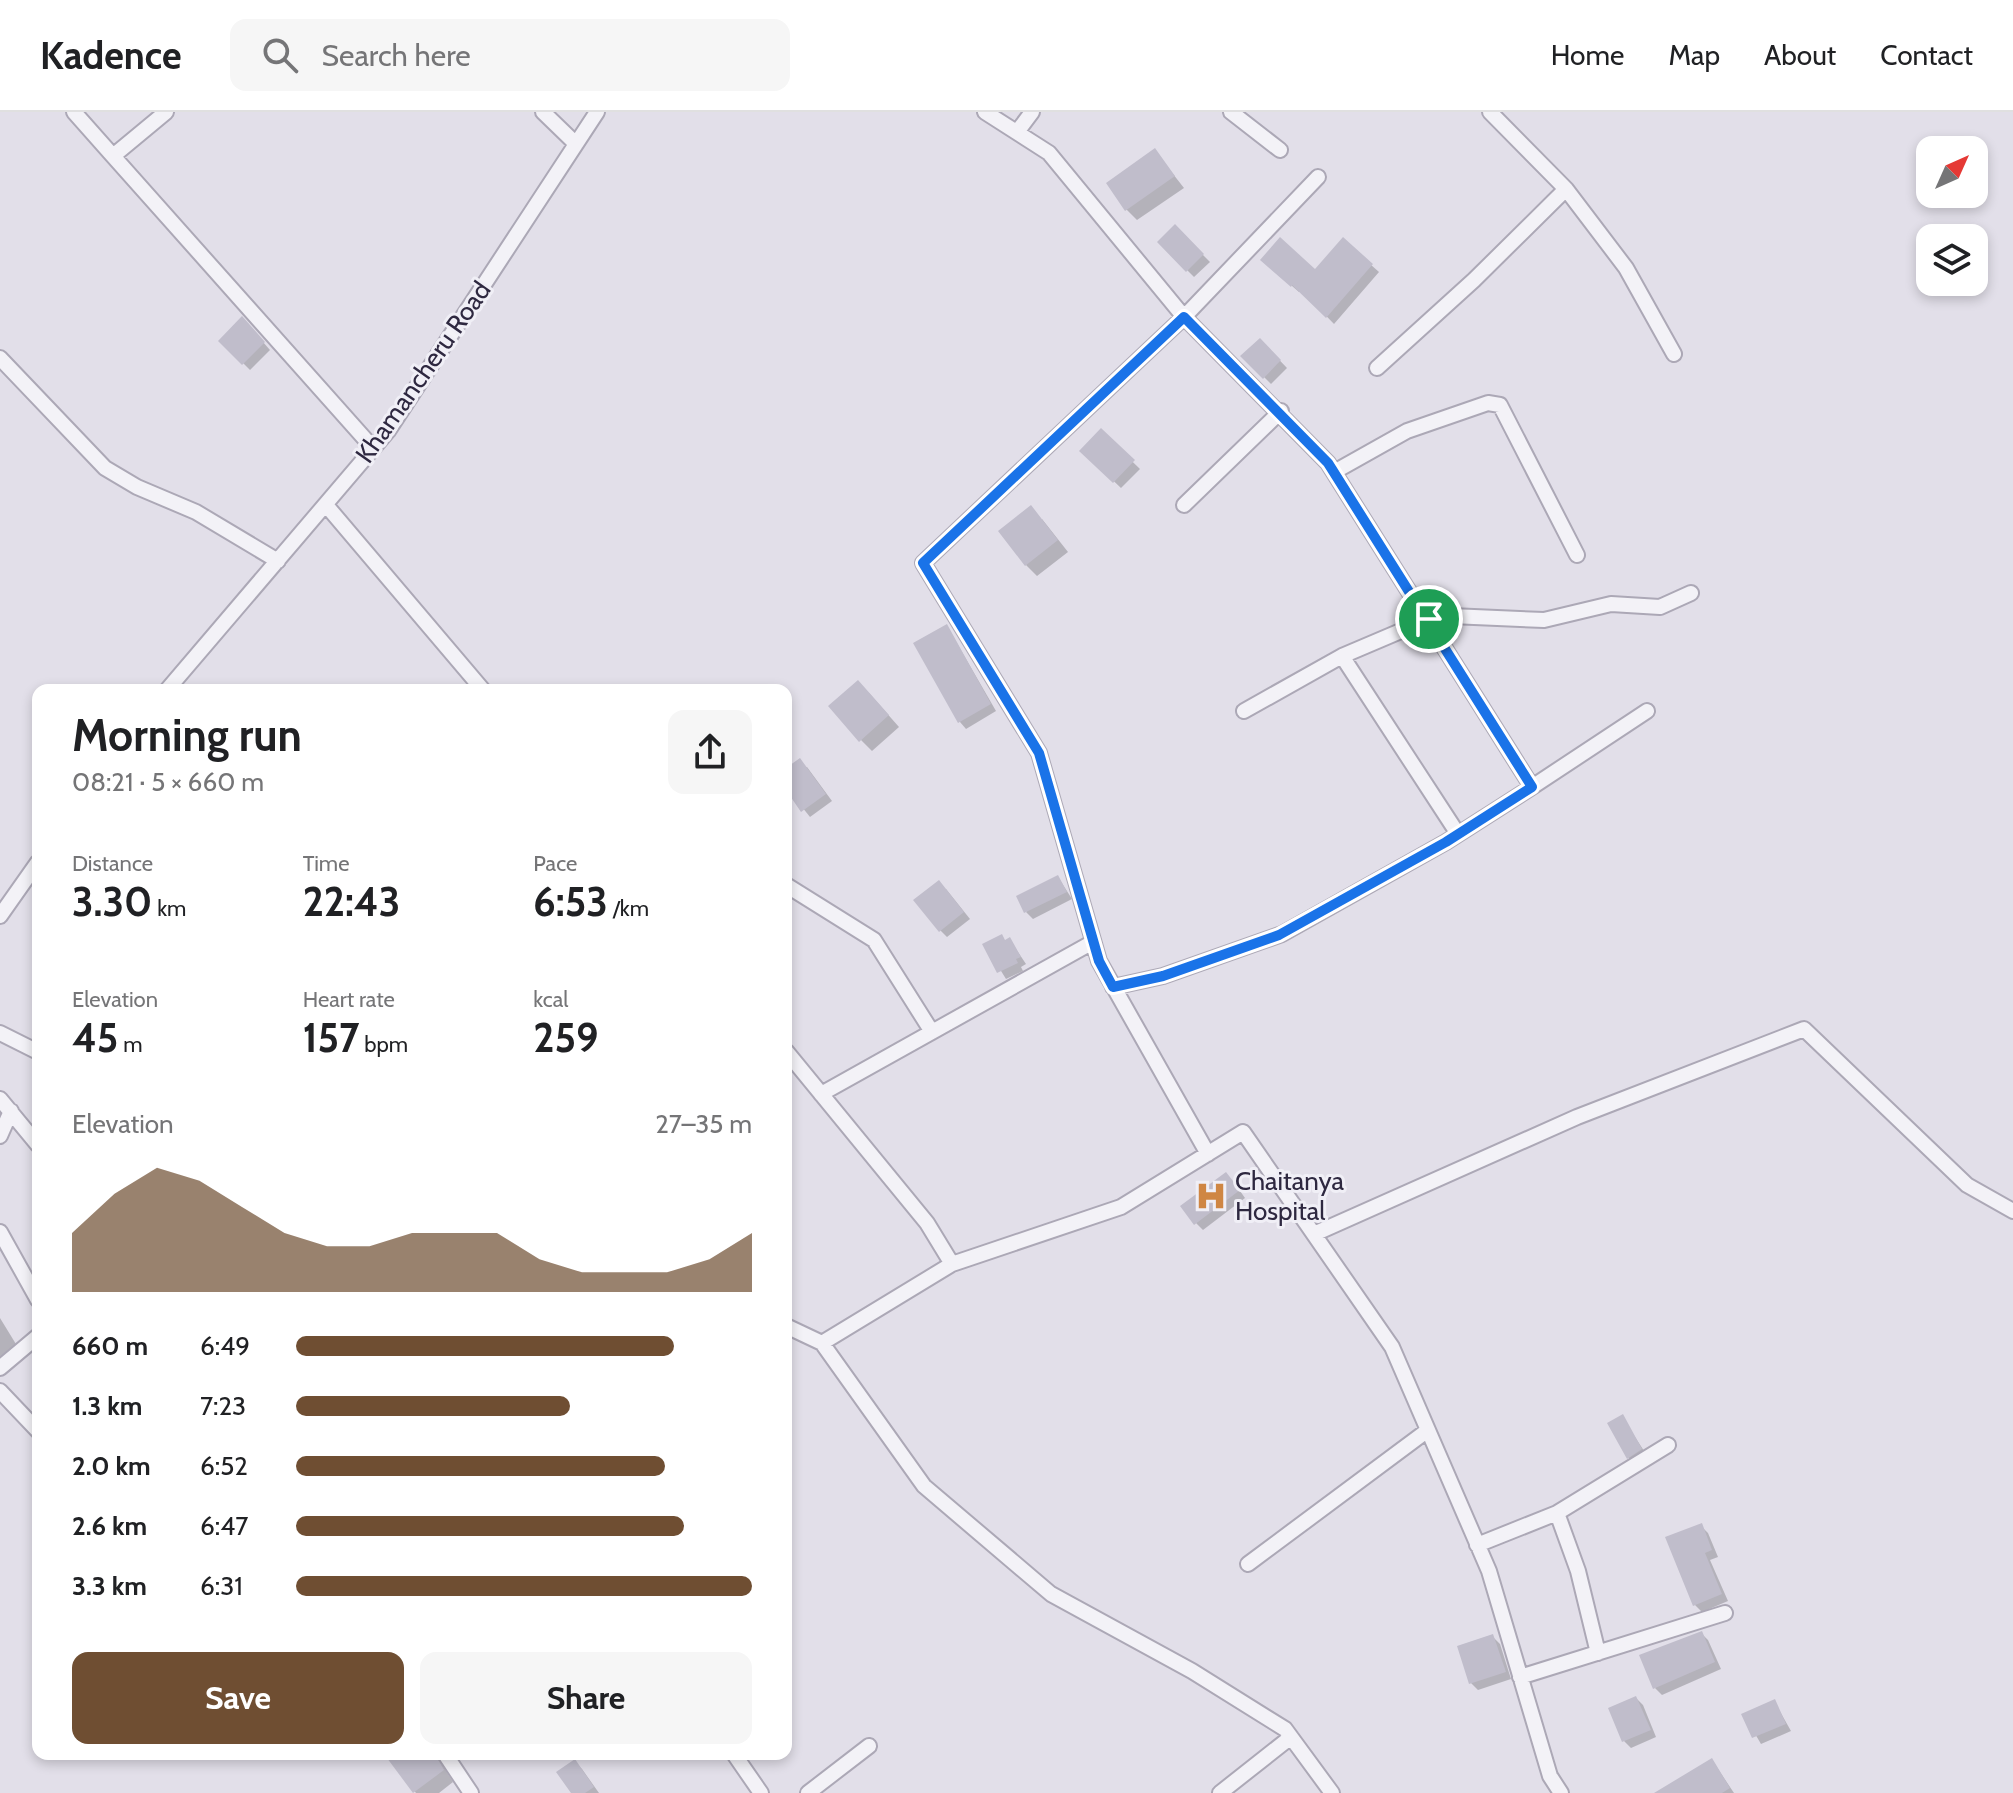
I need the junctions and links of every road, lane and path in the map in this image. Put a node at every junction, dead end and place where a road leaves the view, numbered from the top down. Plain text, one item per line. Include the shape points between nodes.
1 (74, 112) edge
2 (166, 112) edge
3 (543, 112) edge
4 (597, 112) edge
5 (985, 112) edge
6 (1032, 112) edge
7 (1231, 112) edge
8 (1490, 112) edge
9 (1017, 132) junction
10 (576, 144) junction
11 (1280, 150) dead end
12 (113, 156) junction
13 (1318, 177) dead end
14 (1566, 189) junction
15 (1184, 317) junction
16 (1674, 354) dead end
17 (0, 358) edge
18 (1377, 368) dead end
19 (1281, 411) junction
20 (373, 448) junction
21 (1334, 472) junction
22 (326, 505) junction
23 (1184, 505) dead end
24 (1577, 555) dead end
25 (278, 561) junction
26 (1691, 593) dead end
27 (1429, 619) junction
28 (1342, 656) junction
29 (172, 684) edge
30 (478, 684) edge
31 (1244, 711) dead end
32 (1647, 711) dead end
33 (1532, 787) junction
34 (1458, 834) junction
35 (32, 871) edge
36 (792, 889) edge
37 (0, 916) edge
38 (1093, 942) junction
39 (1113, 987) junction
40 (932, 1032) junction
41 (0, 1033) edge
42 (32, 1049) edge
43 (792, 1058) edge
44 (821, 1094) junction
45 (0, 1099) edge
46 (11, 1111) junction
47 (0, 1136) edge
48 (32, 1137) edge
49 (1208, 1154) junction
50 (2013, 1211) edge
51 (0, 1232) edge
52 (1314, 1234) junction
53 (952, 1264) junction
54 (32, 1289) edge
55 (792, 1329) edge
56 (32, 1341) edge
57 (822, 1343) junction
58 (0, 1368) edge
59 (0, 1391) edge
60 (32, 1425) edge
61 (1428, 1430) junction
62 (1668, 1445) dead end
63 (1557, 1513) junction
64 (1477, 1545) junction
65 (1248, 1564) dead end
66 (1725, 1613) dead end
67 (1598, 1653) junction
68 (1520, 1677) junction
69 (1291, 1737) junction
70 (869, 1746) dead end
71 (449, 1760) edge
72 (738, 1760) edge
73 (471, 1793) edge
74 (761, 1793) edge
75 (808, 1793) edge
76 (1220, 1793) edge
77 (1332, 1793) edge
78 (1561, 1793) edge

1 - 12 street
2 - 12 street
3 - 10 street
4 - 10 street, Khamancheru Road
5 - 9 street
6 - 9 street
7 - 11 street
8 - 14 street
9 - 15 street via 1049,153
10 - 20 street, Khamancheru Road
12 - 20 street
13 - 15 street
14 - 16 street via 1626,268
14 - 18 street
15 - 19 street
15 - 38 street via 923,563 1039,753
17 - 25 street via 105,468 196,512
19 - 21 street
19 - 23 street
20 - 22 street, Khamancheru Road
21 - 24 street via 1407,431 1488,403 1500,405
21 - 27 street
22 - 25 street, Khamancheru Road
22 - 30 street
25 - 29 street, Khamancheru Road
26 - 27 street via 1648,609 1611,604 1544,620
27 - 28 street
27 - 33 street
28 - 31 street
28 - 34 street
32 - 33 street
33 - 34 street
34 - 39 street via 1279,935
35 - 37 street
36 - 40 street via 874,940
38 - 39 street
38 - 40 street
39 - 49 street
40 - 44 street
41 - 42 street
43 - 44 street
44 - 53 street via 927,1223
45 - 46 street
46 - 47 street
46 - 48 street
49 - 52 street via 1243,1132
49 - 53 street via 1121,1207
50 - 52 street via 1967,1185 1804,1029 1577,1117
51 - 54 street
52 - 61 street via 1392,1347
53 - 57 street
55 - 57 street
56 - 58 street
57 - 69 street via 924,1486 1051,1594 1192,1671
59 - 60 street
61 - 64 street
61 - 65 street
62 - 63 street
63 - 64 street
63 - 67 street
64 - 68 street
66 - 67 street
67 - 68 street
68 - 78 street via 1550,1776
69 - 76 street
69 - 77 street
70 - 75 street
71 - 73 street
72 - 74 street

